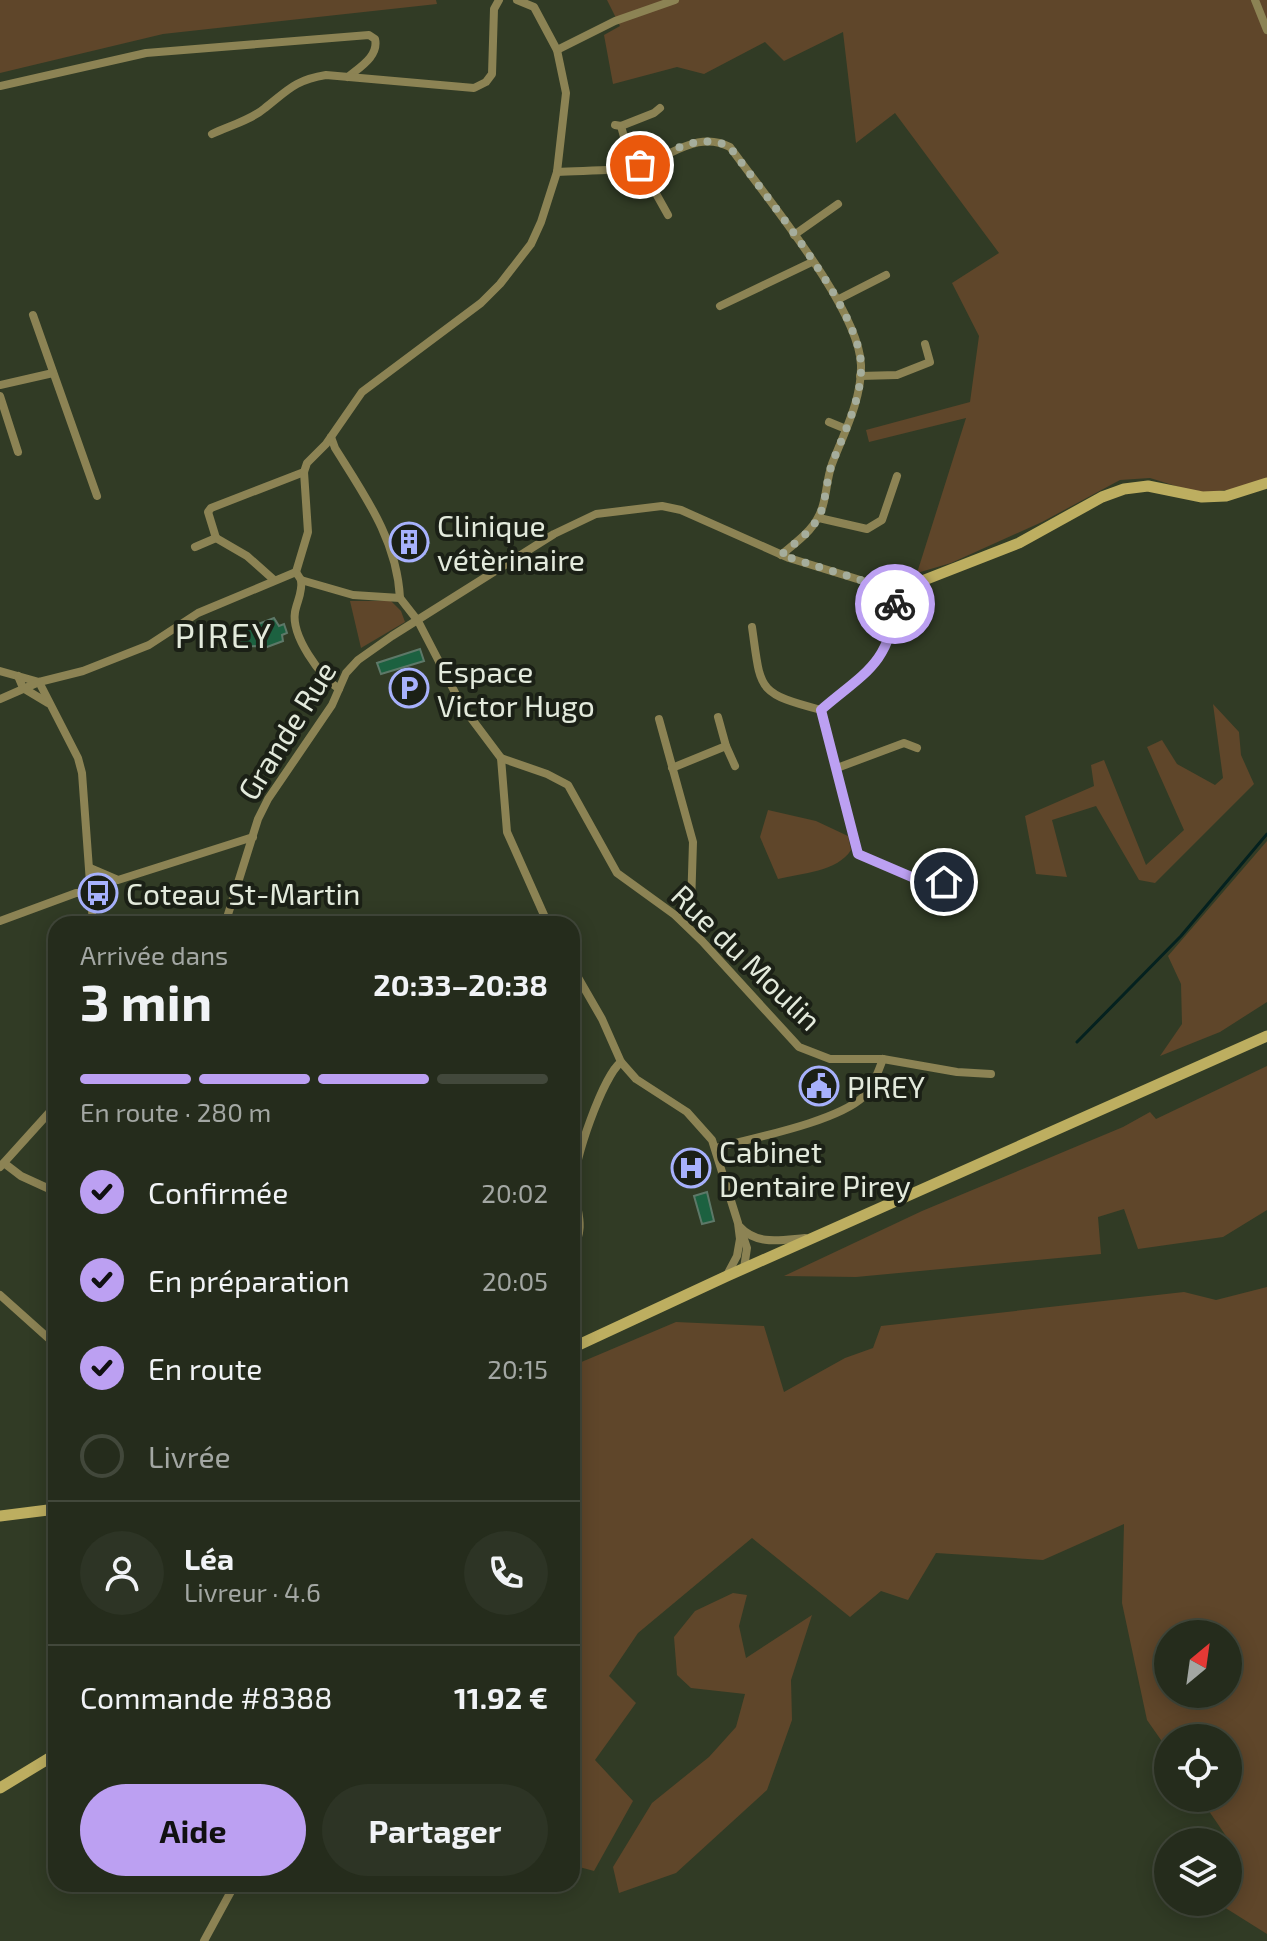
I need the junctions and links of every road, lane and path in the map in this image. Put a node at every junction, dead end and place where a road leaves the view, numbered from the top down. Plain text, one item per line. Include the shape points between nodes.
1 (499, 0) edge
2 (517, 0) edge
3 (675, 0) edge
4 (1255, 0) edge
5 (1267, 30) edge
6 (557, 50) junction
7 (348, 77) junction
8 (0, 86) edge
9 (660, 108) dead end
10 (212, 134) dead end
11 (636, 166) junction
12 (557, 172) junction
13 (838, 204) dead end
14 (668, 215) dead end
15 (794, 235) junction
16 (812, 262) junction
17 (886, 275) dead end
18 (839, 299) junction
19 (720, 306) dead end
20 (33, 315) dead end
21 (925, 344) dead end
22 (53, 373) junction
23 (860, 376) junction
24 (0, 385) edge
25 (0, 396) edge
26 (829, 422) dead end
27 (846, 429) junction
28 (331, 437) junction
29 (18, 452) dead end
30 (304, 472) junction
31 (897, 476) dead end
32 (1267, 483) edge
33 (97, 496) dead end
34 (819, 518) junction
35 (216, 538) junction
36 (195, 547) dead end
37 (781, 555) junction
38 (299, 576) junction
39 (274, 580) junction
40 (909, 586) junction
41 (883, 587) junction
42 (400, 598) junction
43 (895, 600) junction
44 (418, 621) junction
45 (752, 627) dead end
46 (0, 671) edge
47 (18, 676) junction
48 (39, 682) junction
49 (23, 688) junction
50 (339, 689) junction
51 (0, 699) edge
52 (51, 706) junction
53 (821, 710) junction
54 (718, 717) dead end
55 (659, 719) dead end
56 (726, 746) junction
57 (917, 748) dead end
58 (501, 758) junction
59 (735, 766) dead end
60 (672, 768) junction
61 (837, 768) junction
62 (253, 837) junction
63 (90, 868) junction
64 (944, 882) dead end
65 (91, 893) junction
66 (691, 906) dead end
67 (92, 916) edge
68 (228, 916) edge
69 (544, 916) edge
70 (0, 921) edge
71 (580, 981) edge
72 (1267, 1036) edge
73 (883, 1059) junction
74 (621, 1062) junction
75 (991, 1074) dead end
76 (48, 1114) edge
77 (716, 1148) junction
78 (580, 1159) edge
79 (2, 1165) edge
80 (48, 1188) edge
81 (738, 1225) junction
82 (814, 1238) junction
83 (744, 1268) junction
84 (727, 1276) junction
85 (0, 1295) edge
86 (48, 1338) edge
87 (580, 1344) edge
88 (48, 1510) edge
89 (0, 1516) edge
90 (48, 1759) edge
91 (0, 1788) edge
92 (231, 1892) edge
93 (204, 1941) edge

1 - 7 street via 494,9 492,74 486,82 474,88
2 - 6 street via 534,7
3 - 6 street via 615,21
4 - 5 street
6 - 12 street via 566,93
7 - 8 street via 372,56 377,45 369,35 146,53
7 - 10 street via 305,78 264,110
9 - 11 street via 618,126
11 - 12 street
11 - 14 street
11 - 15 street via 715,139 730,147
12 - 28 street via 531,244 500,284 362,392
13 - 15 street
15 - 16 street
16 - 18 street
16 - 19 street
17 - 18 street
18 - 23 street via 860,353
20 - 22 street
21 - 23 street via 930,362 897,375
22 - 24 street
22 - 33 street
23 - 27 street
25 - 29 street
26 - 27 street
27 - 34 street via 824,484
28 - 30 street via 312,455
28 - 42 street via 378,515
30 - 35 street via 211,508
30 - 38 street via 308,532
31 - 34 street via 882,520 867,529
32 - 40 main road via 1226,496 1202,497 1148,486 1124,489 1019,543
34 - 37 street
35 - 36 street
35 - 39 street
37 - 41 street, Grande Rue
37 - 44 street, Grande Rue via 681,510 615,510 554,534
38 - 39 street
38 - 42 street via 353,595
38 - 50 street via 295,622 309,655
39 - 48 street via 206,609 149,645
40 - 41 street via 906,578 894,574
40 - 43 street via 905,597
41 - 43 street
42 - 44 street
43 - 53 street via 893,630 881,654 862,678
44 - 50 street, Grande Rue via 358,660
44 - 58 street via 462,706
45 - 53 street via 759,679 784,701
46 - 47 street
47 - 48 street
47 - 49 street
48 - 49 street
48 - 52 street
49 - 51 street
49 - 52 street
50 - 62 street, Grande Rue via 268,799
52 - 63 street via 82,773
53 - 61 street
54 - 56 street
55 - 60 street
56 - 59 street
56 - 60 street
57 - 61 street via 904,743
58 - 69 street via 507,832
58 - 73 street, Rue du Moulin via 568,785 617,873 675,915 799,1047 830,1059
60 - 66 street via 693,842
61 - 64 street via 858,854 928,884
62 - 63 street via 118,880
62 - 68 street, Grande Rue
63 - 65 street
65 - 67 street
65 - 70 street via 76,893
71 - 74 street
72 - 82 main road
73 - 75 street, Rue du Moulin
73 - 77 street via 862,1098 792,1128
74 - 77 street via 636,1079 687,1112
74 - 78 street via 600,1098
76 - 79 street
77 - 81 street
79 - 80 street
81 - 82 street via 762,1240
81 - 83 street via 747,1248
81 - 84 street via 739,1247
82 - 83 main road
83 - 84 main road
84 - 87 main road
85 - 86 street
88 - 89 main road
90 - 91 main road
92 - 93 street

